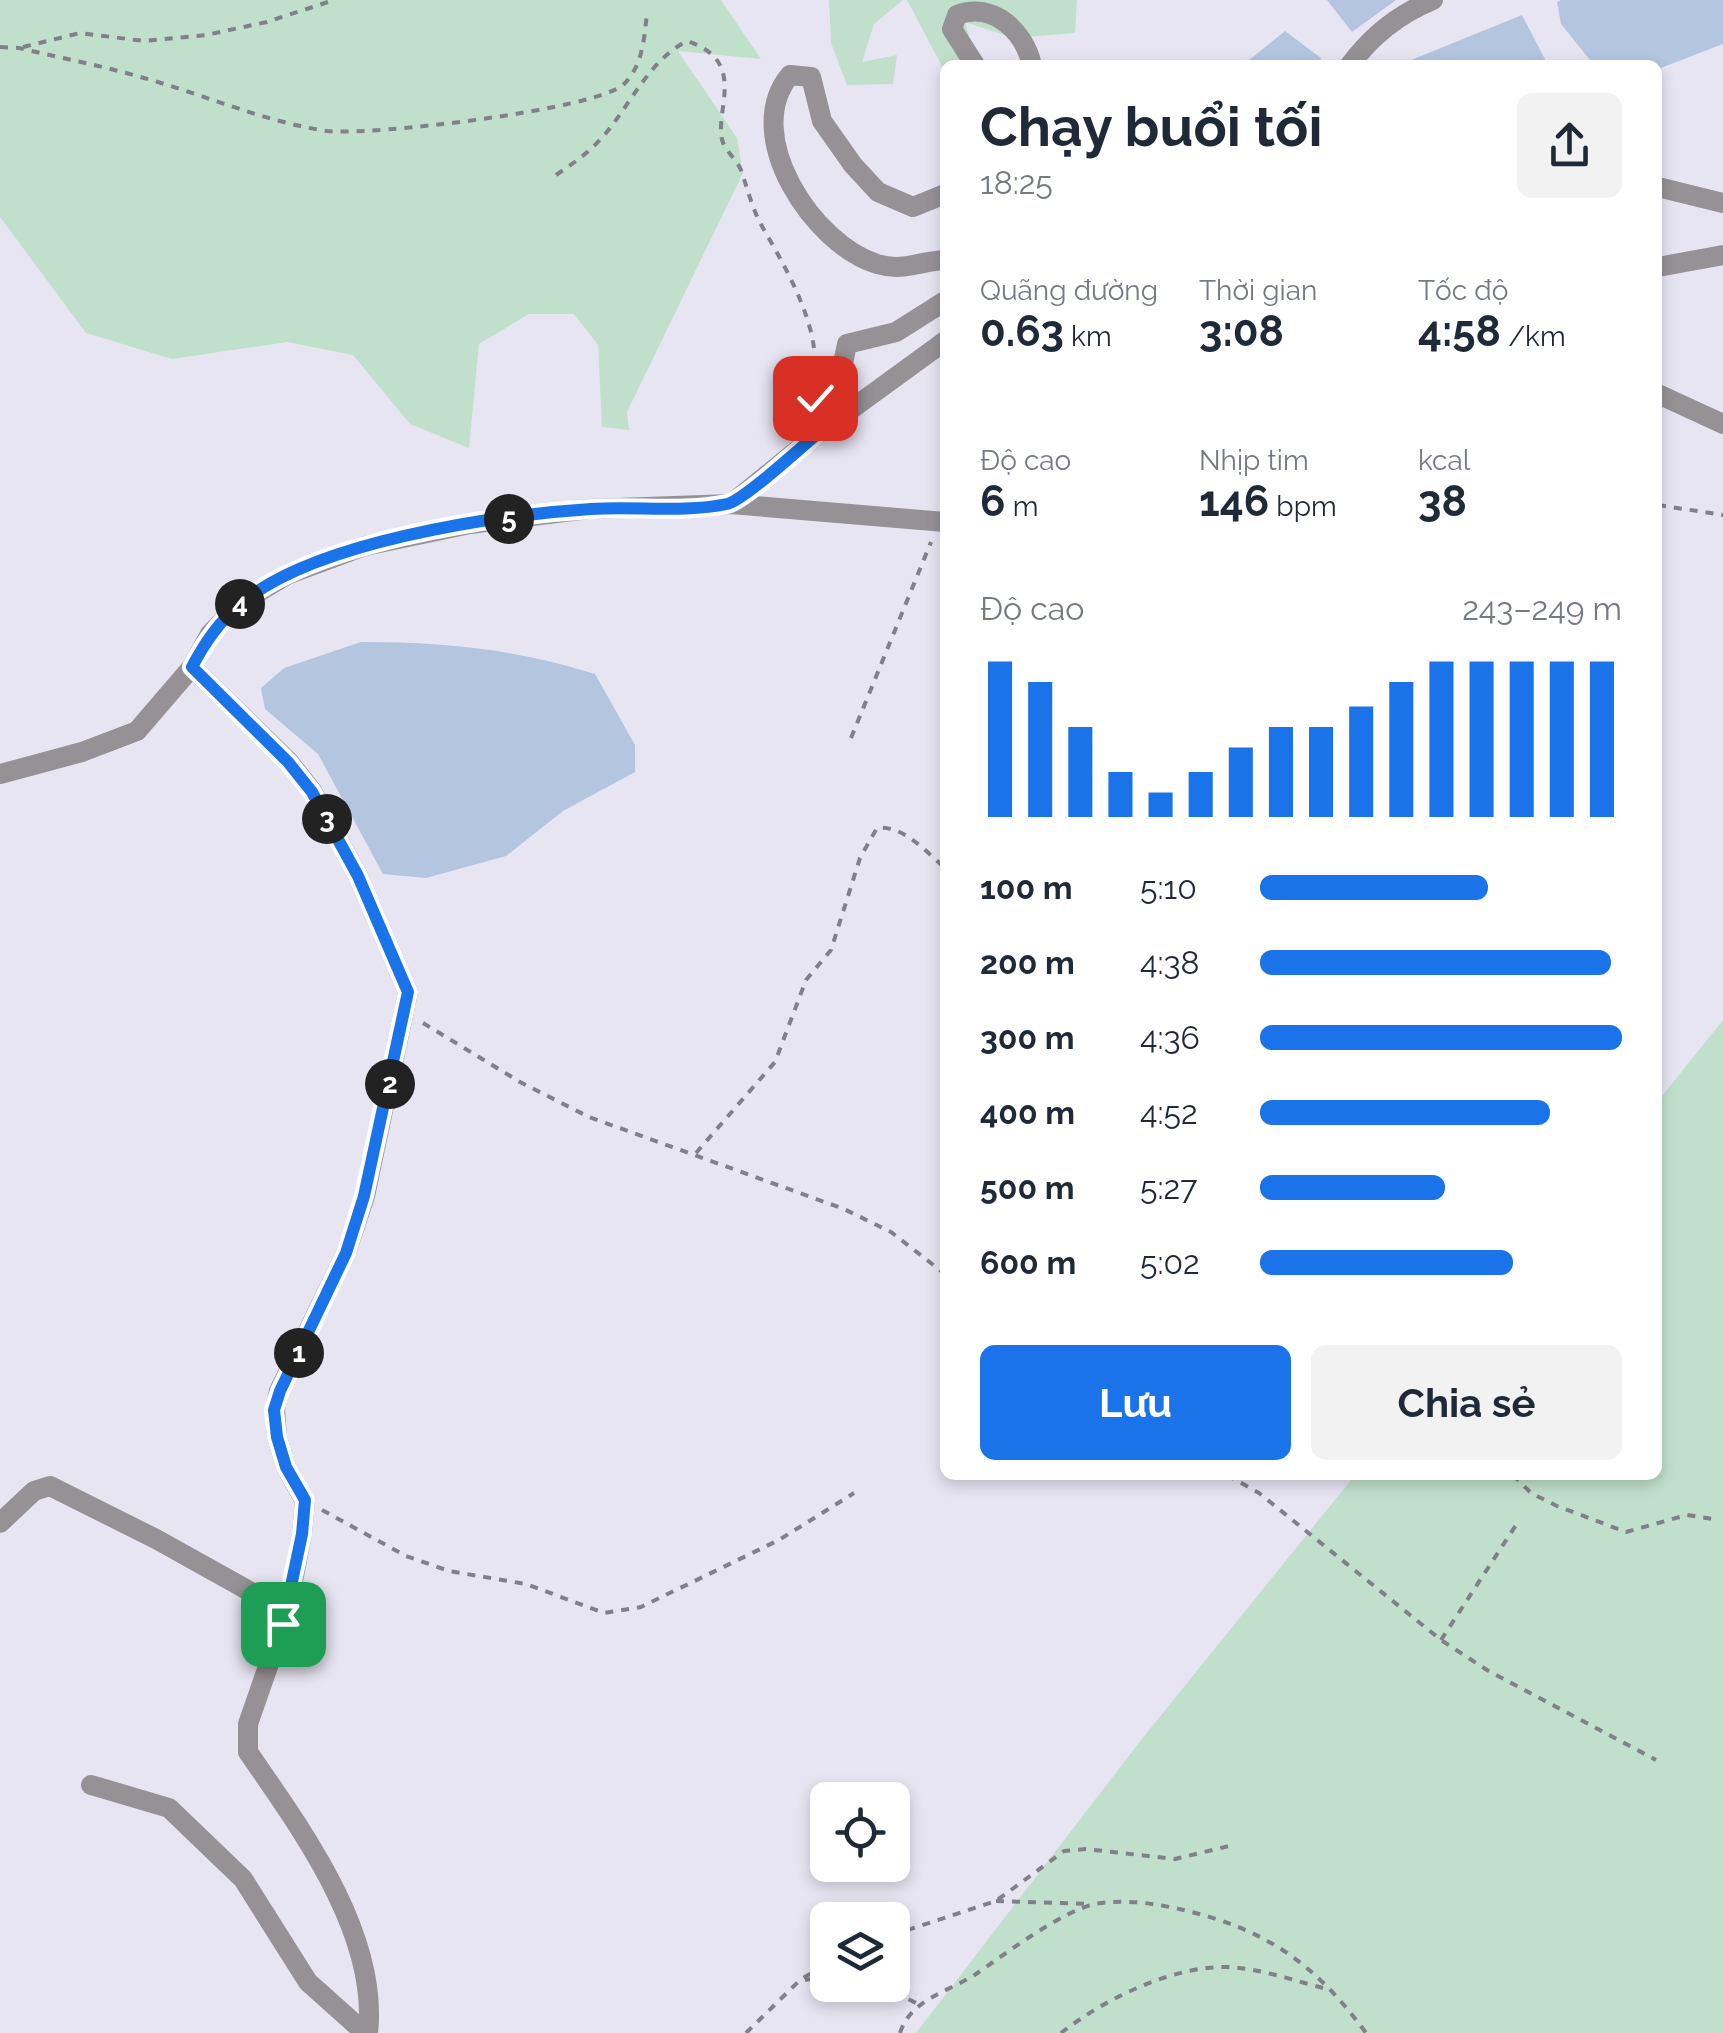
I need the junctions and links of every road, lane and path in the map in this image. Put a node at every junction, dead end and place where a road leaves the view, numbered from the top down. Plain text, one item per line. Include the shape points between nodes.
1 (334, 0) edge
2 (1433, 0) edge
3 (647, 13) dead end
4 (0, 47) edge
5 (19, 48) junction
6 (973, 60) edge
7 (1030, 60) edge
8 (1354, 60) edge
9 (627, 81) junction
10 (639, 89) junction
11 (556, 174) dead end
12 (1662, 188) edge
13 (940, 196) edge
14 (1723, 203) edge
15 (1723, 255) edge
16 (940, 261) edge
17 (1662, 266) edge
18 (940, 304) edge
19 (940, 346) edge
20 (1662, 396) edge
21 (1723, 424) edge
22 (816, 435) junction
23 (731, 504) junction
24 (1662, 506) edge
25 (1723, 515) edge
26 (940, 523) edge
27 (940, 528) edge
28 (192, 667) junction
29 (851, 738) dead end
30 (0, 774) edge
31 (940, 864) edge
32 (406, 1012) junction
33 (696, 1153) junction
34 (940, 1270) edge
35 (1236, 1480) edge
36 (1518, 1480) edge
37 (854, 1493) dead end
38 (305, 1500) junction
39 (1719, 1520) dead end
40 (1518, 1522) dead end
41 (0, 1523) edge
42 (286, 1612) junction
43 (1442, 1640) junction
44 (1656, 1760) dead end
45 (90, 1785) dead end
46 (1229, 1846) dead end
47 (996, 1901) junction
48 (1094, 1904) junction
49 (910, 1929) edge
50 (810, 1974) edge
51 (810, 1979) edge
52 (800, 1980) junction
53 (1327, 1989) junction
54 (910, 1999) edge
55 (920, 2004) junction
56 (366, 2033) edge
57 (746, 2033) edge
58 (900, 2033) edge
59 (1060, 2033) edge
60 (1366, 2033) edge

1 - 5 path via 206,35 144,41 80,33
2 - 8 street via 1376,34
3 - 9 path via 640,61
4 - 5 path
5 - 9 path via 327,130 381,132 515,114 599,98
6 - 7 street via 952,29 957,14 970,10 998,16 1023,37
9 - 10 path
10 - 11 path via 586,155
10 - 22 path via 668,51 687,40 716,61 725,80 722,141 784,258 811,332
12 - 14 street
13 - 16 street via 913,207 878,192 822,120 811,77 790,74 779,88 773,118 778,154 830,238 853,254 901,269
15 - 17 street
18 - 22 street via 896,332 847,344 842,401
19 - 22 street
20 - 21 street
22 - 23 street
23 - 26 street
23 - 28 street via 588,509 365,546 287,574 239,604 210,634
24 - 25 path
27 - 29 path
28 - 30 street via 136,731
28 - 32 street via 312,792 358,876 408,992
31 - 33 path via 901,832 877,828 860,858 831,950 806,980 775,1062
32 - 33 path via 589,1117
32 - 38 street via 346,1253 274,1410 286,1467
33 - 34 path via 844,1209 891,1232
35 - 43 path
36 - 39 path via 1558,1506 1626,1532 1687,1514
37 - 38 path via 778,1540 641,1607 604,1613 526,1584 406,1556
38 - 42 street
40 - 43 path
41 - 42 street via 34,1491 50,1486
42 - 56 street via 248,1724 248,1752 302,1830 340,1903 363,1967
43 - 44 path
45 - 56 street via 169,1808 243,1879 308,1982
46 - 47 path via 1175,1859 1064,1851
47 - 48 path
47 - 49 path
48 - 53 path via 1150,1903 1240,1924 1298,1959
48 - 55 path
50 - 52 path
51 - 52 path
52 - 57 path
53 - 59 path via 1228,1967 1185,1971
53 - 60 path
54 - 55 path
55 - 58 path

